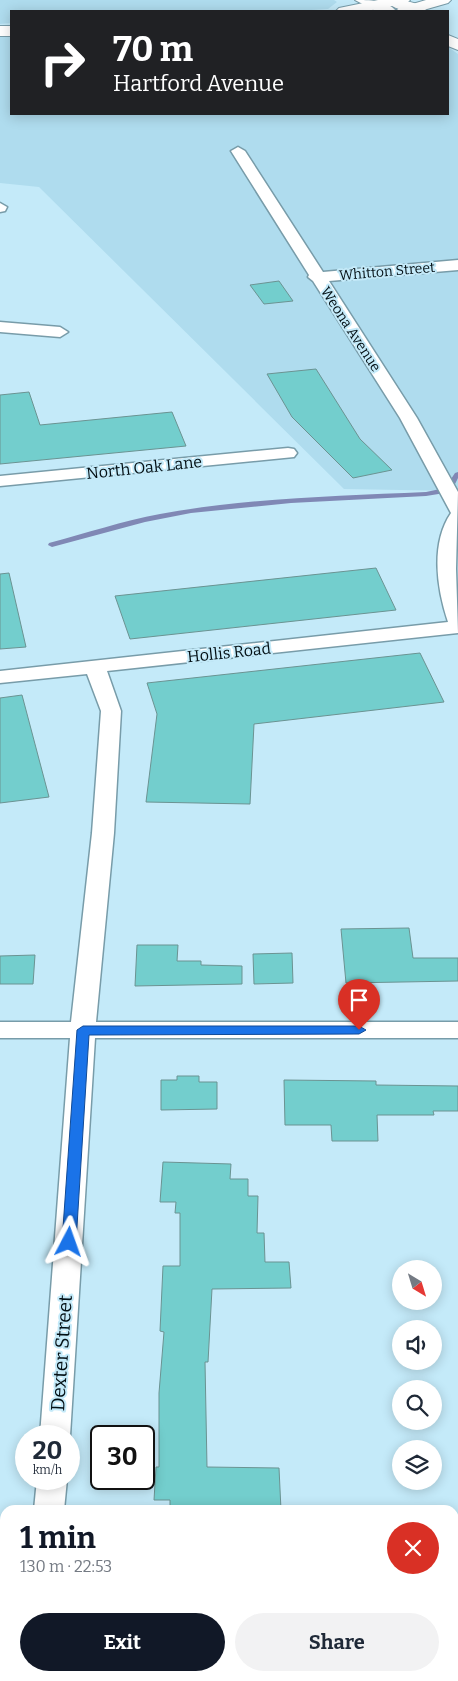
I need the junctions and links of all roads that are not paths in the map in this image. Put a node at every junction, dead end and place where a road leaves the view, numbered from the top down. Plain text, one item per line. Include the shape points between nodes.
1 (443, 0) edge
2 (395, 6) edge
3 (354, 10) edge
4 (238, 152) dead end
5 (458, 265) edge
6 (316, 276) junction
7 (0, 327) edge
8 (60, 332) dead end
9 (288, 453) dead end
10 (0, 481) edge
11 (458, 510) edge
12 (458, 516) edge
13 (458, 622) edge
14 (458, 627) edge
15 (95, 667) junction
16 (0, 677) edge
17 (0, 1030) edge
18 (83, 1030) junction
19 (458, 1030) edge
20 (56, 1425) edge
21 (51, 1490) edge
22 (49, 1505) edge

1 - 2 street
2 - 3 street
4 - 6 street, Weona Avenue
5 - 6 street, Whitton Street
6 - 11 street, Weona Avenue via 392,392 437,467
7 - 8 street
9 - 10 street, North Oak Lane
12 - 13 street via 447,549 446,583
14 - 15 street, Hollis Road
15 - 16 street, Hollis Road
15 - 18 street, Dexter Street via 111,711 103,833
17 - 18 street
18 - 19 street
18 - 20 street, Dexter Street
21 - 22 street

